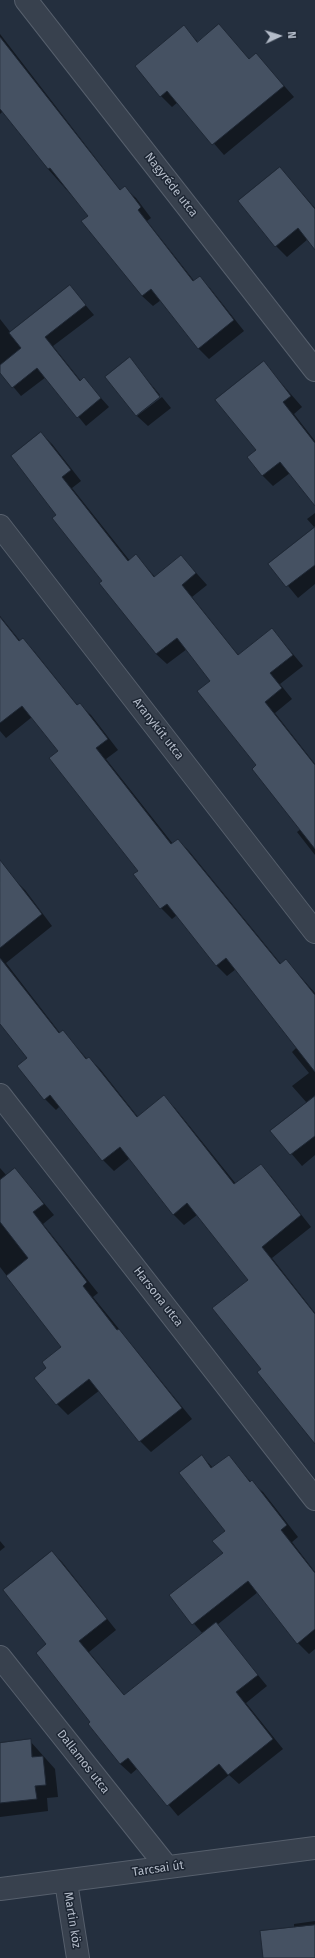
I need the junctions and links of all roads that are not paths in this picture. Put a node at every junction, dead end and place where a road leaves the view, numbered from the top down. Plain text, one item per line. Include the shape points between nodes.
1 (26, 0) edge
2 (315, 370) edge
3 (0, 526) edge
4 (315, 932) edge
5 (0, 1096) edge
6 (315, 1499) edge
7 (0, 1657) edge
8 (315, 1848) edge
9 (167, 1867) junction
10 (66, 1882) junction
11 (0, 1889) edge
12 (78, 1958) edge

1 - 2 street, Nagyréde utca
3 - 4 street, Aranykút utca
5 - 6 street, Harsona utca
7 - 9 street, Dallamos utca
8 - 9 street, Tarcsai út
9 - 10 street, Tarcsai út
10 - 11 street, Tarcsai út
10 - 12 street, Martin köz

